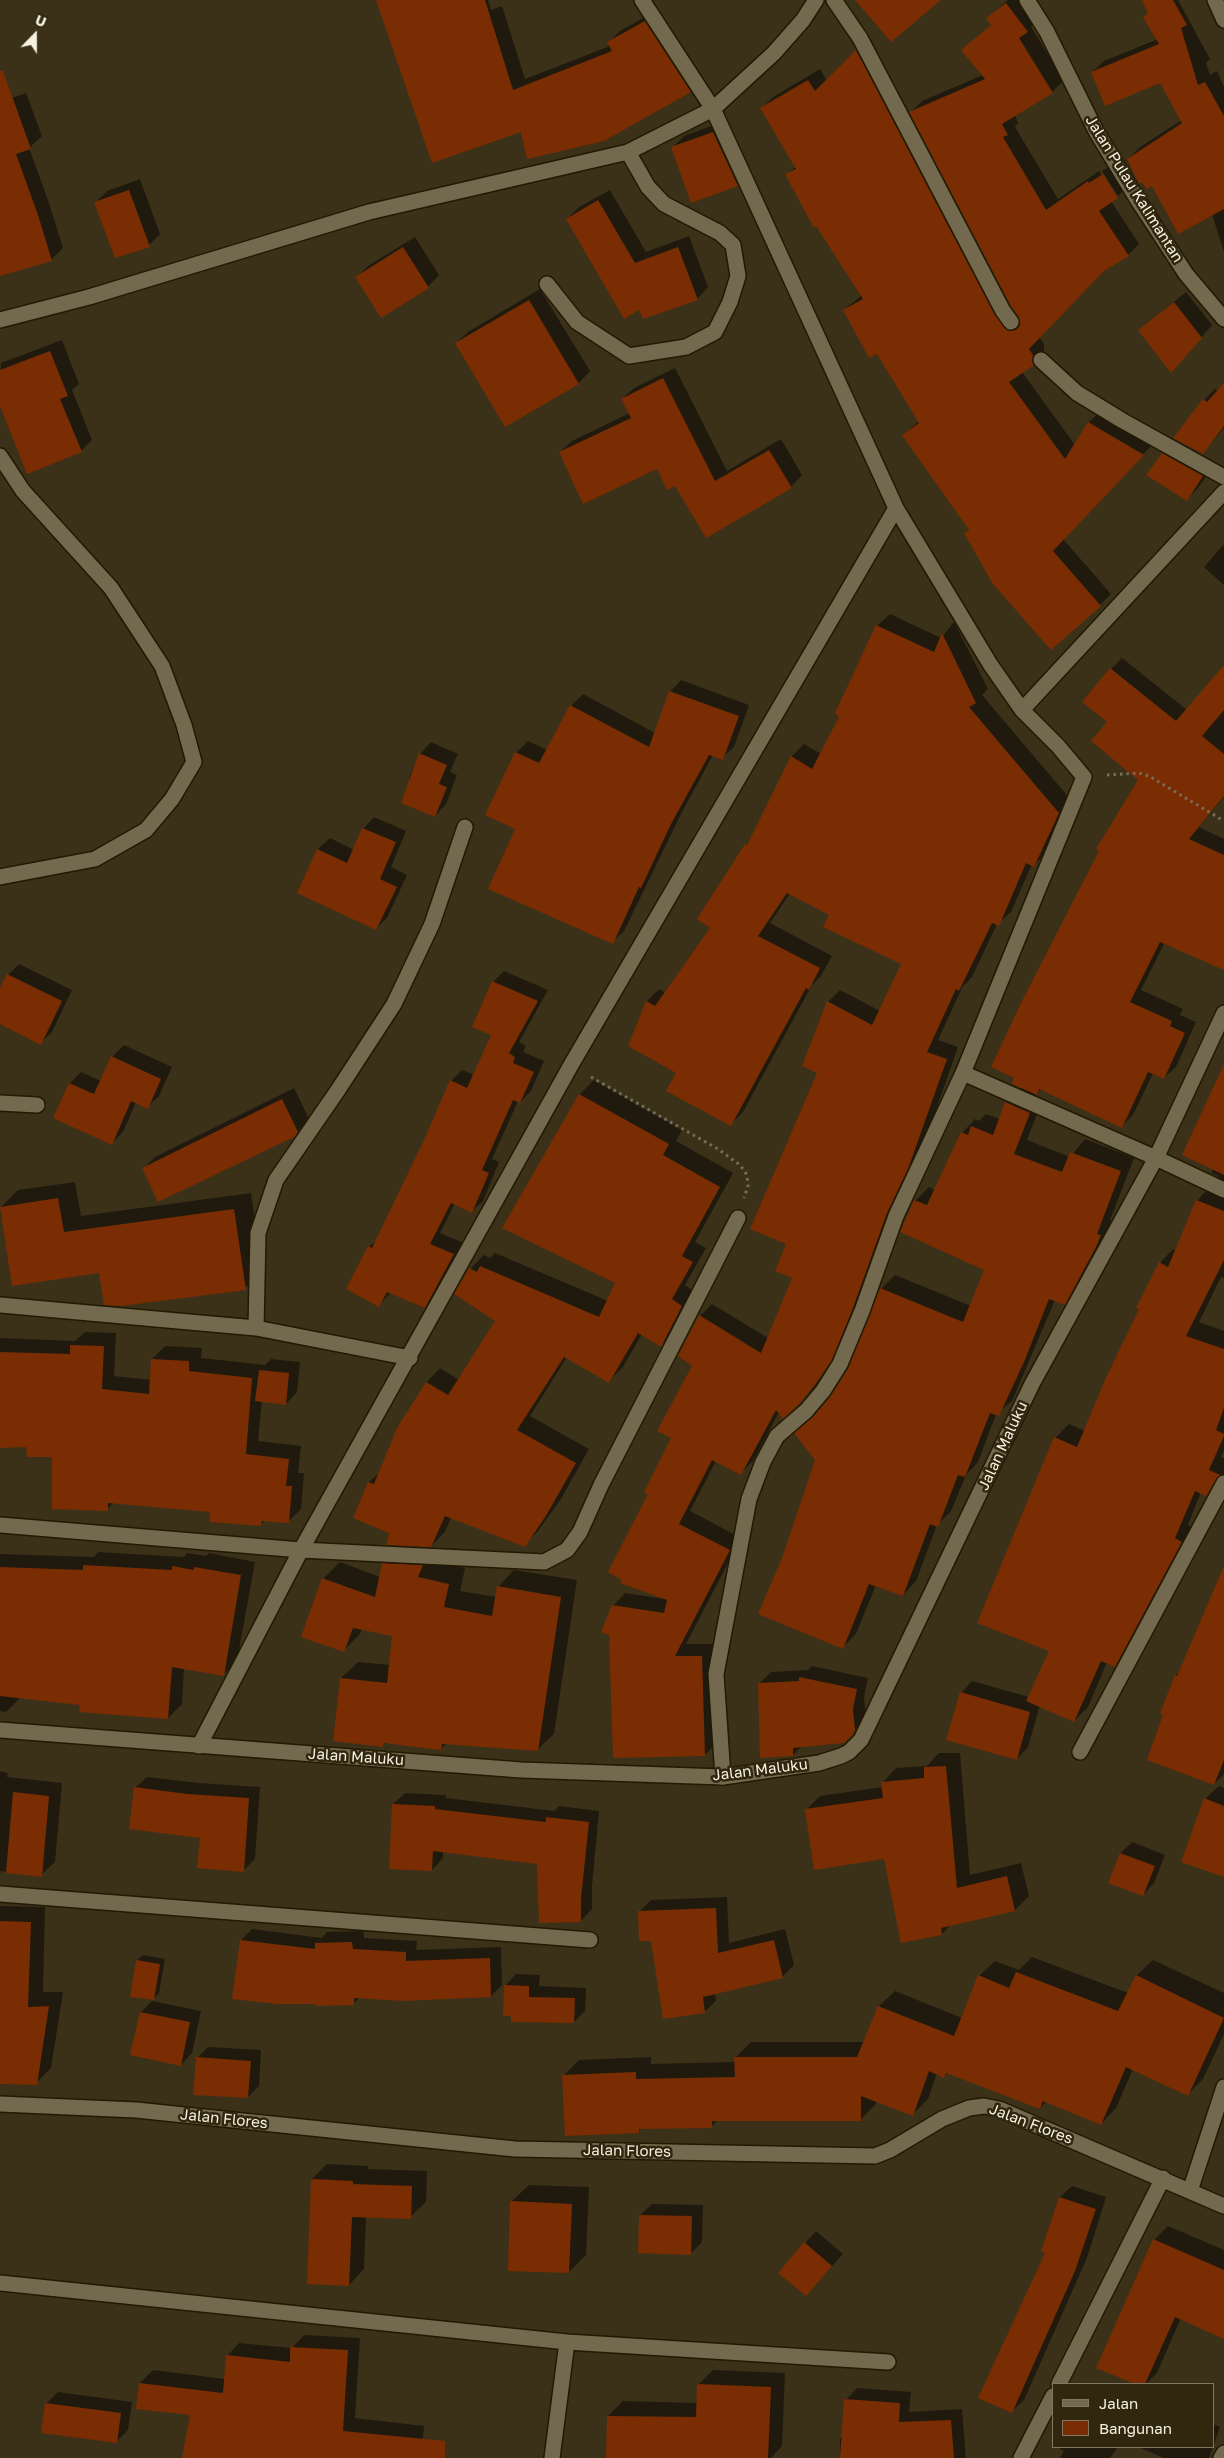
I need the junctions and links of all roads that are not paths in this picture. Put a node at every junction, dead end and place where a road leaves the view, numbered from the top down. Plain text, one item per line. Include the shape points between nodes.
1 (642, 0) edge
2 (816, 0) edge
3 (834, 0) edge
4 (1026, 0) edge
5 (1215, 0) edge
6 (1224, 20) edge
7 (713, 109) junction
8 (628, 152) junction
9 (547, 284) dead end
10 (1224, 319) edge
11 (0, 320) edge
12 (1011, 322) dead end
13 (1040, 360) dead end
14 (0, 456) edge
15 (1224, 477) edge
16 (1224, 492) edge
17 (896, 508) junction
18 (1022, 710) junction
19 (465, 827) dead end
20 (0, 877) edge
21 (1224, 1013) edge
22 (963, 1073) junction
23 (0, 1103) edge
24 (37, 1105) dead end
25 (1156, 1158) junction
26 (1224, 1190) edge
27 (738, 1218) road end
28 (0, 1305) edge
29 (256, 1328) junction
30 (410, 1358) junction
31 (1224, 1483) edge
32 (0, 1525) edge
33 (301, 1550) junction
34 (0, 1730) edge
35 (199, 1746) junction
36 (1080, 1752) dead end
37 (723, 1777) junction
38 (0, 1894) edge
39 (590, 1940) dead end
40 (1224, 2087) edge
41 (0, 2104) edge
42 (1163, 2178) junction
43 (1190, 2191) junction
44 (1224, 2206) edge
45 (0, 2283) edge
46 (567, 2342) junction
47 (888, 2362) dead end
48 (1060, 2383) edge
49 (1052, 2398) edge
50 (1224, 2452) edge
51 (552, 2458) edge
52 (1022, 2458) edge
53 (1221, 2458) edge

1 - 7 street
2 - 7 street via 774,53
3 - 12 street via 860,38
4 - 10 street, Jalan Pulau Kalimantan via 1047,32 1096,131 1139,202 1186,274
5 - 6 street
7 - 8 street
7 - 17 street
8 - 9 street via 648,187 664,204 720,232 732,244 738,276 716,332 686,347 629,356 578,322
8 - 11 street via 370,212 89,297
13 - 15 street via 1077,393
14 - 20 street via 24,491 111,588 162,666 194,762 172,799 146,830 95,859
16 - 18 street
17 - 18 street via 990,664
17 - 30 street via 571,1066
18 - 22 street via 1084,777
19 - 29 street via 432,924 394,1004 276,1180 258,1232
21 - 25 street, Jalan Maluku
22 - 25 street
22 - 37 street via 896,1216 840,1364 806,1411 777,1436 748,1498 716,1674
23 - 24 street
25 - 26 street
25 - 37 street, Jalan Maluku via 1032,1384 861,1740 849,1752 819,1763
27 - 33 street via 580,1532 567,1550 544,1562
28 - 29 street
29 - 30 street
30 - 33 street
31 - 36 street
32 - 33 street
33 - 35 street
34 - 35 street, Jalan Maluku
35 - 37 street, Jalan Maluku via 521,1770
38 - 39 street
40 - 43 street
41 - 42 street, Jalan Flores via 136,2110 515,2149 875,2156 942,2119 969,2108 984,2106
42 - 43 street, Jalan Flores
42 - 48 street
43 - 44 street, Jalan Flores
45 - 46 street
46 - 47 street
46 - 51 street
49 - 52 street
50 - 53 street

